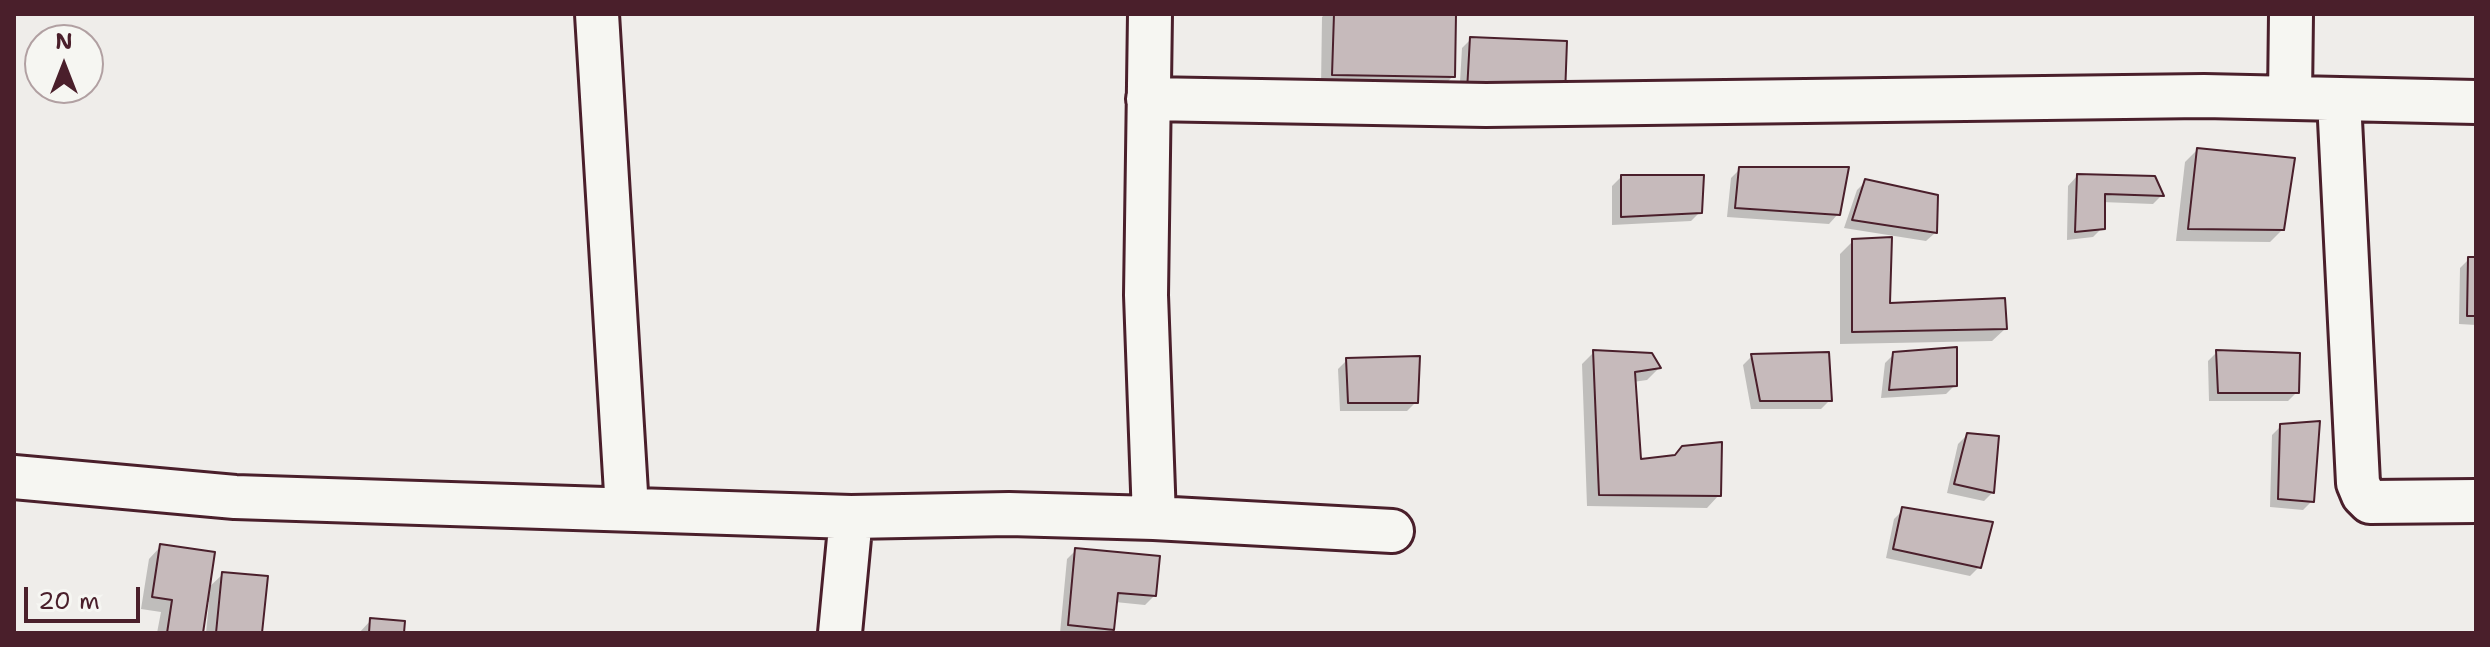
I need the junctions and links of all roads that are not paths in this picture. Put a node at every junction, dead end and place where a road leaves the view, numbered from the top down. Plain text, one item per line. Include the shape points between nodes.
1 (597, 14) edge
2 (1150, 14) edge
3 (2291, 14) edge
4 (2290, 98) junction
5 (1148, 99) junction
6 (2339, 100) junction
7 (2476, 102) edge
8 (14, 477) edge
9 (2476, 501) edge
10 (627, 509) junction
11 (851, 517) junction
12 (1154, 518) junction
13 (1392, 531) dead end
14 (840, 633) edge

1 - 10 street
2 - 5 street
3 - 4 street
4 - 5 street via 1486,105
4 - 6 street
5 - 12 street via 1146,295
6 - 7 street
6 - 9 street via 2358,483 2370,502
8 - 10 street via 235,497
10 - 11 street
11 - 12 street
11 - 14 street
12 - 13 street

